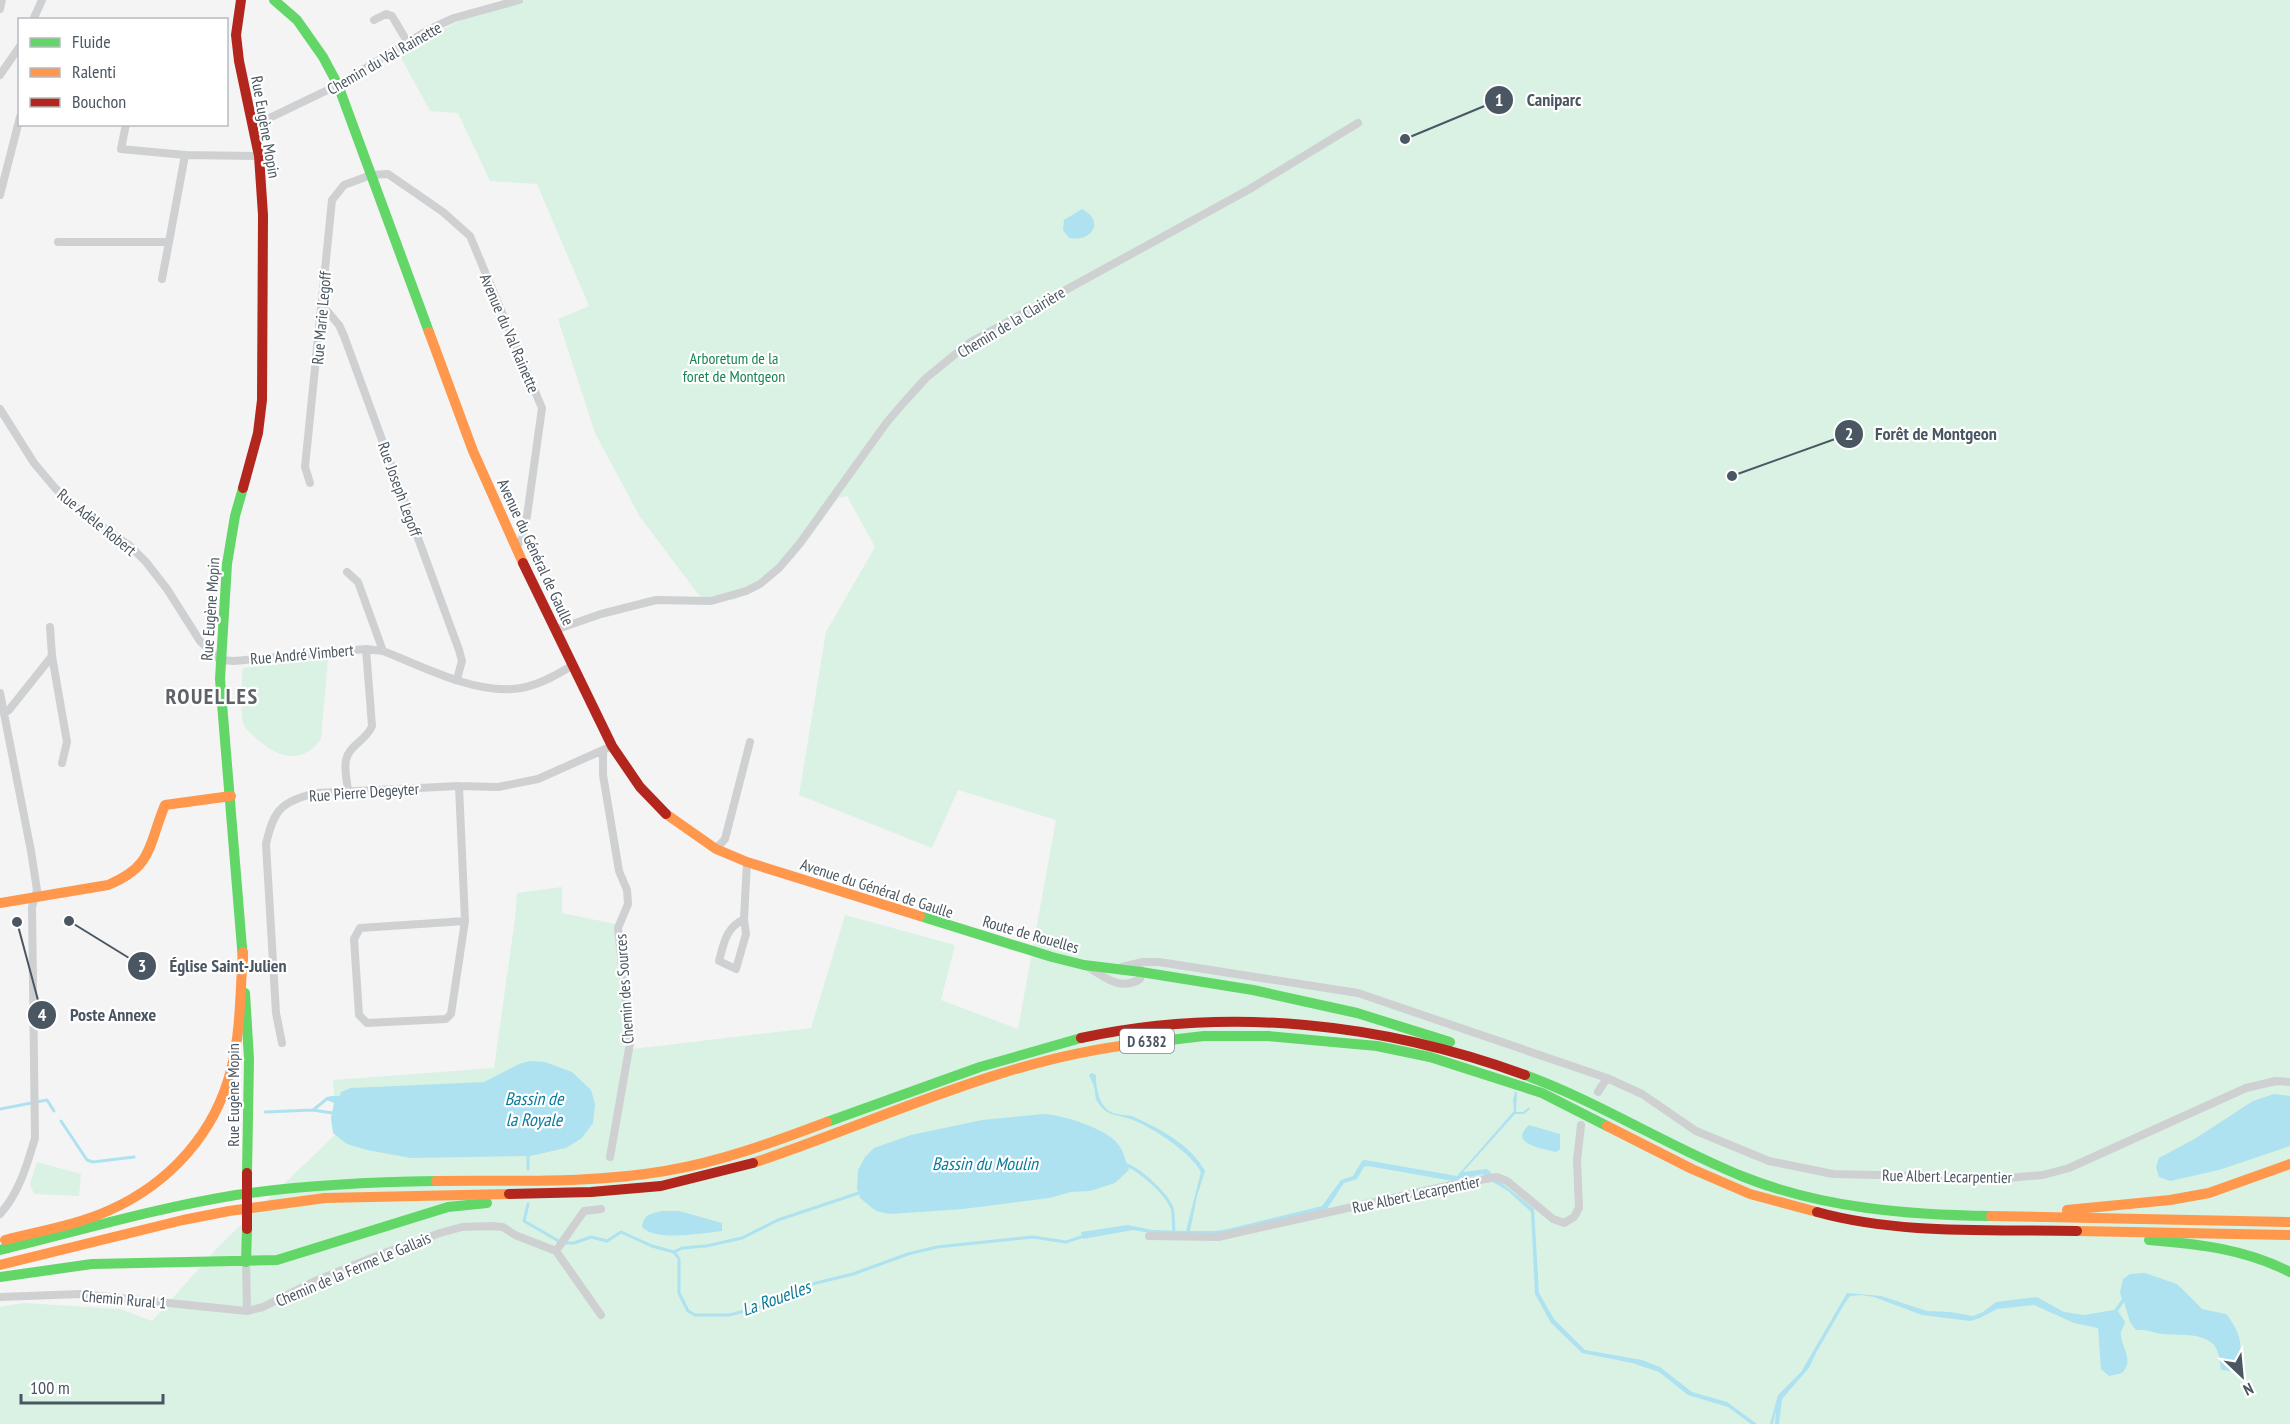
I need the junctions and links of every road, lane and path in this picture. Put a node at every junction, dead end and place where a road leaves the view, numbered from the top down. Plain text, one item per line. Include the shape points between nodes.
1 (2, 0) edge
2 (42, 0) edge
3 (241, 0) edge
4 (273, 0) edge
5 (519, 0) edge
6 (0, 9) edge
7 (34, 18) edge
8 (374, 20) dead end
9 (408, 43) junction
10 (18, 49) edge
11 (0, 75) edge
12 (338, 85) junction
13 (1358, 123) dead end
14 (18, 125) edge
15 (126, 126) edge
16 (253, 126) junction
17 (185, 155) junction
18 (259, 156) junction
19 (372, 175) junction
20 (0, 195) edge
21 (58, 242) dead end
22 (169, 242) junction
23 (162, 279) dead end
24 (321, 306) junction
25 (0, 409) edge
26 (310, 483) dead end
27 (516, 548) junction
28 (347, 572) dead end
29 (50, 627) dead end
30 (555, 630) junction
31 (366, 649) junction
32 (383, 651) junction
33 (52, 656) junction
34 (220, 660) junction
35 (573, 665) junction
36 (458, 679) junction
37 (0, 693) edge
38 (4, 714) junction
39 (750, 742) dead end
40 (608, 749) junction
41 (62, 763) dead end
42 (459, 786) junction
43 (348, 790) junction
44 (231, 796) junction
45 (716, 849) junction
46 (747, 862) junction
47 (35, 898) junction
48 (0, 903) edge
49 (744, 919) junction
50 (465, 921) junction
51 (962, 931) joint
52 (243, 952) junction
53 (1084, 965) junction
54 (1142, 967) junction
55 (282, 1043) dead end
56 (1607, 1078) junction
57 (2290, 1082) edge
58 (1598, 1092) dead end
59 (1571, 1093) junction
60 (1581, 1125) dead end
61 (610, 1157) dead end
62 (2290, 1164) edge
63 (569, 1192) junction
64 (0, 1199) edge
65 (11, 1201) junction
66 (601, 1209) dead end
67 (0, 1214) edge
68 (2004, 1216) junction
69 (2290, 1222) edge
70 (2031, 1230) junction
71 (2290, 1235) edge
72 (1149, 1236) dead end
73 (0, 1241) edge
74 (0, 1251) edge
75 (556, 1251) junction
76 (246, 1262) junction
77 (0, 1265) edge
78 (2290, 1272) edge
79 (0, 1277) edge
80 (0, 1297) edge
81 (247, 1311) junction
82 (601, 1315) dead end

1 - 6 street
2 - 7 street
3 - 16 main road, Rue Eugène Mopin via 236,35
4 - 12 main road, Avenue du Général de Gaulle via 297,20 324,57
5 - 9 street, Chemin du Val Rainette via 454,18
8 - 9 street via 386,14 392,16
9 - 12 street, Chemin du Val Rainette
10 - 11 street
12 - 16 street, Chemin du Val Rainette
12 - 19 main road, Avenue du Général de Gaulle
13 - 30 street, Chemin de la Clairière via 1248,190 969,343 906,400 800,543 760,584 711,601 656,600
14 - 20 street
15 - 17 street via 121,149
16 - 18 main road, Rue Eugène Mopin
17 - 18 street
17 - 22 street
18 - 34 main road, Rue Eugène Mopin via 263,215 262,400 258,434 227,564
19 - 24 street, Rue Marie Legoff via 344,185 332,201
19 - 27 main road, Avenue du Général de Gaulle via 473,451
19 - 27 street, Avenue du Val Rainette via 388,174 470,236 542,408 527,516
21 - 22 street
22 - 23 street
24 - 26 street, Rue Marie Legoff via 305,467
24 - 36 street, Rue Joseph Legoff via 344,336 451,628 462,662
25 - 34 street, Rue Adèle Robert via 55,488 146,562 200,640
27 - 30 main road, Avenue du Général de Gaulle
28 - 32 street via 358,582
29 - 33 street
30 - 35 main road, Avenue du Général de Gaulle
31 - 32 street, Rue André Vimbert
31 - 34 street, Rue André Vimbert
31 - 43 street via 372,726 345,761
32 - 36 street, Rue André Vimbert
33 - 38 street
33 - 41 street via 67,742
34 - 44 main road, Rue Eugène Mopin
35 - 36 street, Rue André Vimbert via 546,680 513,689 485,689
35 - 40 main road, Avenue du Général de Gaulle
37 - 38 street
38 - 47 street via 32,851
39 - 45 street via 725,839
40 - 42 street, Rue Pierre Degeyter via 538,779 498,787
40 - 45 main road, Avenue du Général de Gaulle via 664,812
40 - 61 street, Chemin des Sources via 603,775 619,871 627,890 628,904 618,928 630,1043
42 - 43 street, Rue Pierre Degeyter
42 - 50 street
43 - 55 street, Rue Pierre Degeyter via 294,798 280,807 271,823 266,844 269,927
44 - 47 main road via 165,805 148,858 121,881
44 - 52 main road, Rue Eugène Mopin
45 - 46 main road, Avenue du Général de Gaulle
46 - 49 street
46 - 51 main road, Avenue du Général de Gaulle
47 - 48 main road
47 - 65 street via 35,1138
49 - 49 street via 728,930 719,961 736,969 746,933
50 - 50 street via 451,1014 446,1019 367,1023 359,1016 354,939 360,928
51 - 53 main road, Route de Rouelles
52 - 73 main road via 231,1069 222,1101 190,1152 143,1193 109,1210
52 - 76 main road, Rue Eugène Mopin, bridge via 249,1059
53 - 54 main road
53 - 54 street, Route de Rouelles via 1125,985 1140,979
54 - 56 street, Rue Albert Lecarpentier via 1159,962 1358,993
54 - 59 main road via 1357,1013 1483,1052
56 - 57 street, Rue Albert Lecarpentier via 1642,1094 1696,1131 1770,1161 1833,1174 2008,1178 2069,1168 2246,1088
56 - 58 street
59 - 68 main road, D 6382 via 1722,1167 1772,1187 1880,1210
59 - 74 main road, D 6382 via 1490,1061 1370,1033 1275,1023 1144,1027 1023,1053 749,1151 670,1170 584,1180 305,1186 180,1207
60 - 72 street, Rue Albert Lecarpentier via 1577,1160 1579,1208 1564,1223 1553,1220 1497,1177 1218,1237
62 - 68 main road via 2209,1193
63 - 70 main road, D 6382 via 661,1186 744,1166 970,1084 1087,1051 1165,1039 1268,1036 1377,1046 1485,1074 1542,1093 1749,1194 1796,1208 1841,1219 1912,1228
63 - 76 main road via 448,1207 278,1260
63 - 77 main road, D 6382 via 303,1201 183,1220
64 - 65 street
65 - 67 street
66 - 75 street via 584,1211
68 - 69 main road, D 6382
70 - 71 main road, D 6382
70 - 78 main road via 2241,1250
75 - 81 street, Chemin de la Ferme Le Gallais via 503,1227 462,1227 379,1255
75 - 82 street
76 - 79 main road via 92,1264
76 - 81 street
80 - 81 street, Chemin Rural 1 via 80,1294

